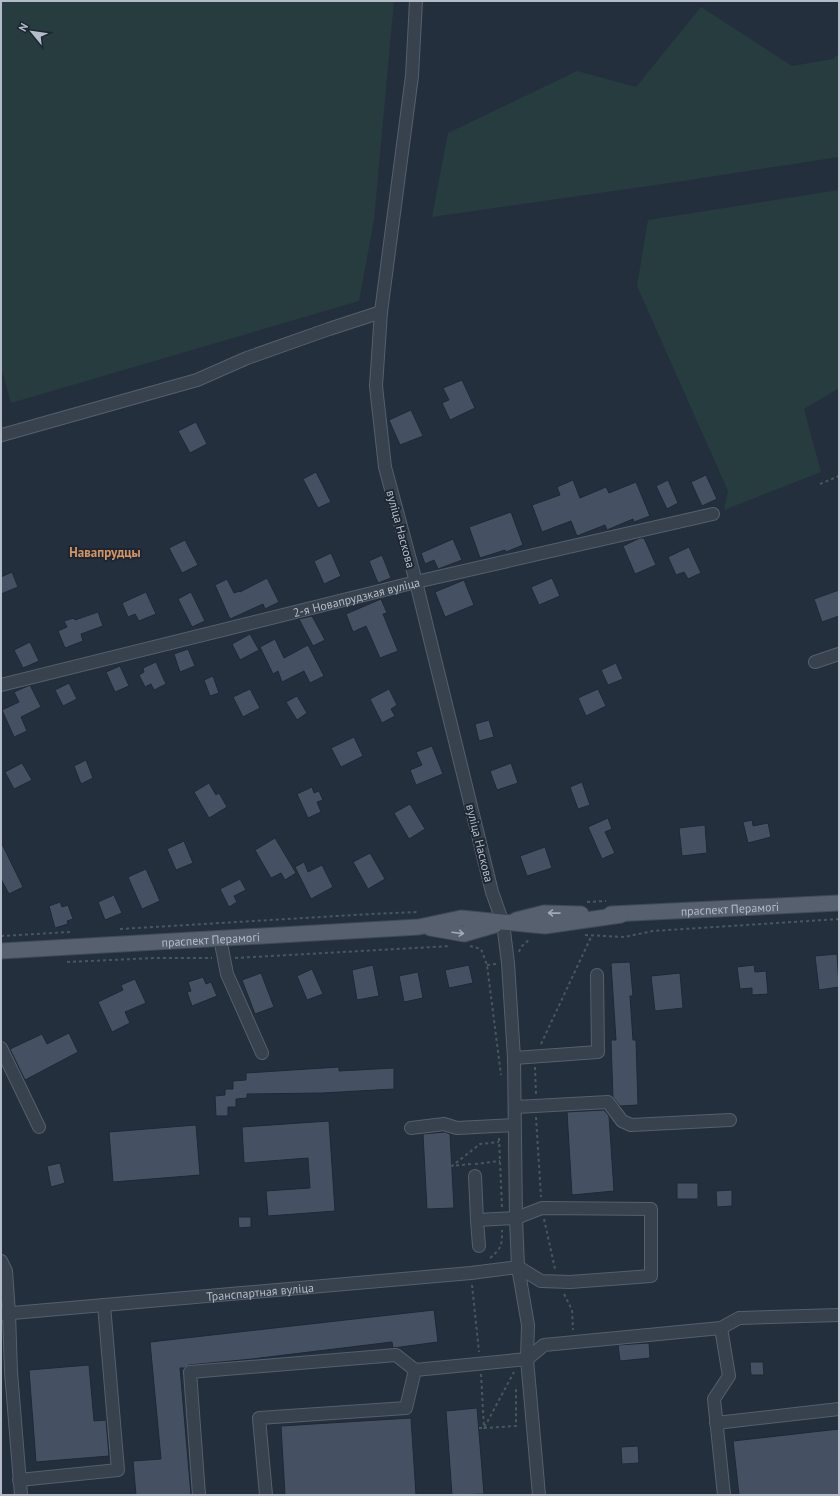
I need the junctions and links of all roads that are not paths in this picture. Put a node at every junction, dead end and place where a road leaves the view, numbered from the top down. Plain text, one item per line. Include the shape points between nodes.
1 (416, 1) edge
2 (381, 312) junction
3 (2, 435) edge
4 (713, 514) dead end
5 (416, 582) junction
6 (839, 654) edge
7 (815, 662) dead end
8 (1, 685) edge
9 (839, 903) edge
10 (503, 923) junction
11 (419, 927) junction
12 (220, 938) junction
13 (1, 951) edge
14 (597, 975) dead end
15 (1, 1048) edge
16 (262, 1053) dead end
17 (514, 1058) junction
18 (516, 1107) junction
19 (730, 1120) dead end
20 (514, 1125) junction
21 (39, 1127) dead end
22 (411, 1128) dead end
23 (475, 1176) dead end
24 (516, 1218) junction
25 (477, 1220) junction
26 (479, 1246) dead end
27 (1, 1261) edge
28 (518, 1267) junction
29 (104, 1305) junction
30 (5, 1314) edge
31 (839, 1315) edge
32 (721, 1328) junction
33 (528, 1359) junction
34 (415, 1370) junction
35 (839, 1409) edge
36 (716, 1423) junction
37 (19, 1480) junction
38 (21, 1495) edge
39 (199, 1495) edge
40 (266, 1495) edge
41 (539, 1495) edge
42 (724, 1495) edge

1 - 2 street, вуліца Наскова via 412,76
2 - 3 street via 247,358 197,380
2 - 5 street, вуліца Наскова via 376,386 385,467
4 - 5 street, 2-я Новапрудзкая вуліца
5 - 8 street, 2-я Новапрудзкая вуліца
5 - 10 street, вуліца Наскова via 492,892
6 - 7 street
9 - 10 main road, праспект Перамогі via 621,915 544,913
10 - 11 main road, праспект Перамогі via 461,918
11 -> 10 main road, праспект Перамогі via 464,934
10 - 17 street, вуліца Наскова
11 - 12 main road, праспект Перамогі
12 - 13 main road, праспект Перамогі
12 - 16 street via 227,974
14 - 17 street via 598,1052
15 - 21 street
17 - 18 street, вуліца Наскова
18 - 19 street via 608,1102 622,1121 631,1125
18 - 20 street, вуліца Наскова
20 - 22 street via 457,1128 444,1124
20 - 24 street, вуліца Наскова
23 - 25 street
24 - 25 street
24 - 28 street, вуліца Наскова
24 - 28 street via 542,1208 651,1209 651,1276 570,1282 541,1281
25 - 26 street
27 - 30 street via 6,1271
28 - 29 street, Транспартная вуліца
28 - 33 street, вуліца Наскова via 528,1325
29 - 30 street, Транспартная вуліца
29 - 37 street via 118,1470
30 - 37 street
31 - 32 street via 739,1318
32 - 33 street via 544,1345
32 - 36 street via 729,1376 714,1399
33 - 34 street
33 - 41 street, вуліца Наскова
34 - 39 street via 396,1355 190,1372
34 - 40 street via 406,1408 259,1418
35 - 36 street
36 - 42 street
37 - 38 street

